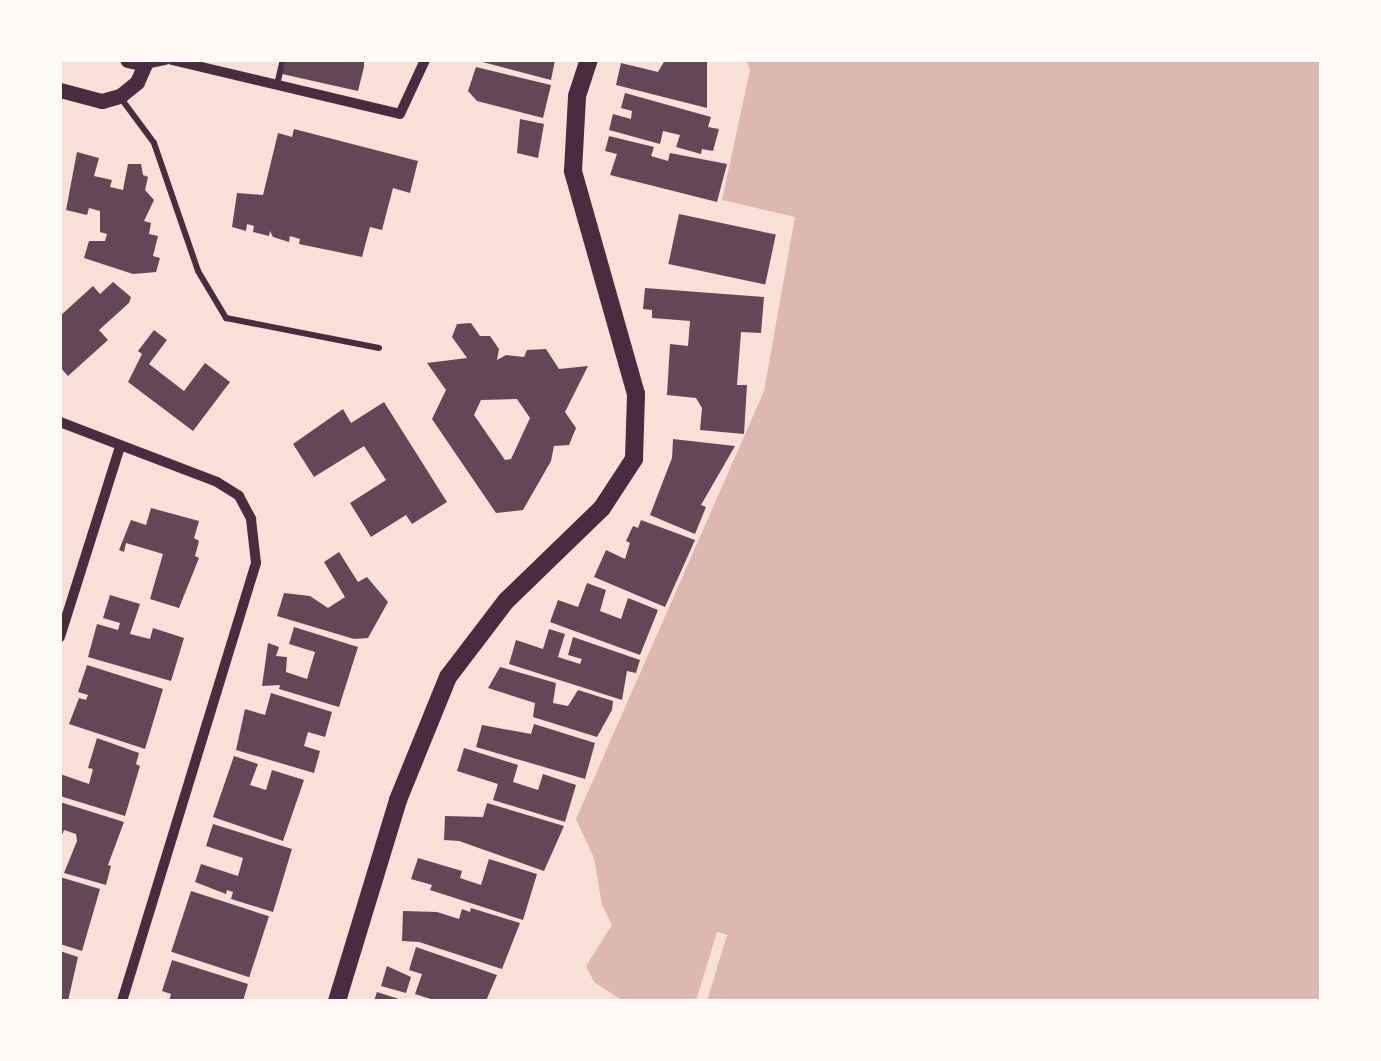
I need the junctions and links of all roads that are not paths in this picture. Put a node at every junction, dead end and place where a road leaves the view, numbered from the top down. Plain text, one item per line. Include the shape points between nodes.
1 (127, 60) edge
2 (168, 60) edge
3 (283, 60) edge
4 (425, 60) edge
5 (589, 60) edge
6 (144, 62) edge
7 (277, 85) junction
8 (60, 90) edge
9 (120, 96) junction
10 (379, 348) dead end
11 (60, 422) edge
12 (120, 447) junction
13 (60, 637) edge
14 (122, 1001) edge
15 (337, 1001) edge

1 - 6 street
2 - 6 street
2 - 7 street
3 - 7 lane
4 - 7 street via 400,114
5 - 15 main road via 577,96 574,171 636,394 634,459 602,508 506,600 448,677 398,800
6 - 9 street via 137,82
8 - 9 street via 102,100
9 - 10 lane via 154,143 198,271 226,318
11 - 12 street
12 - 13 street
12 - 14 street via 239,496 251,519 256,562

